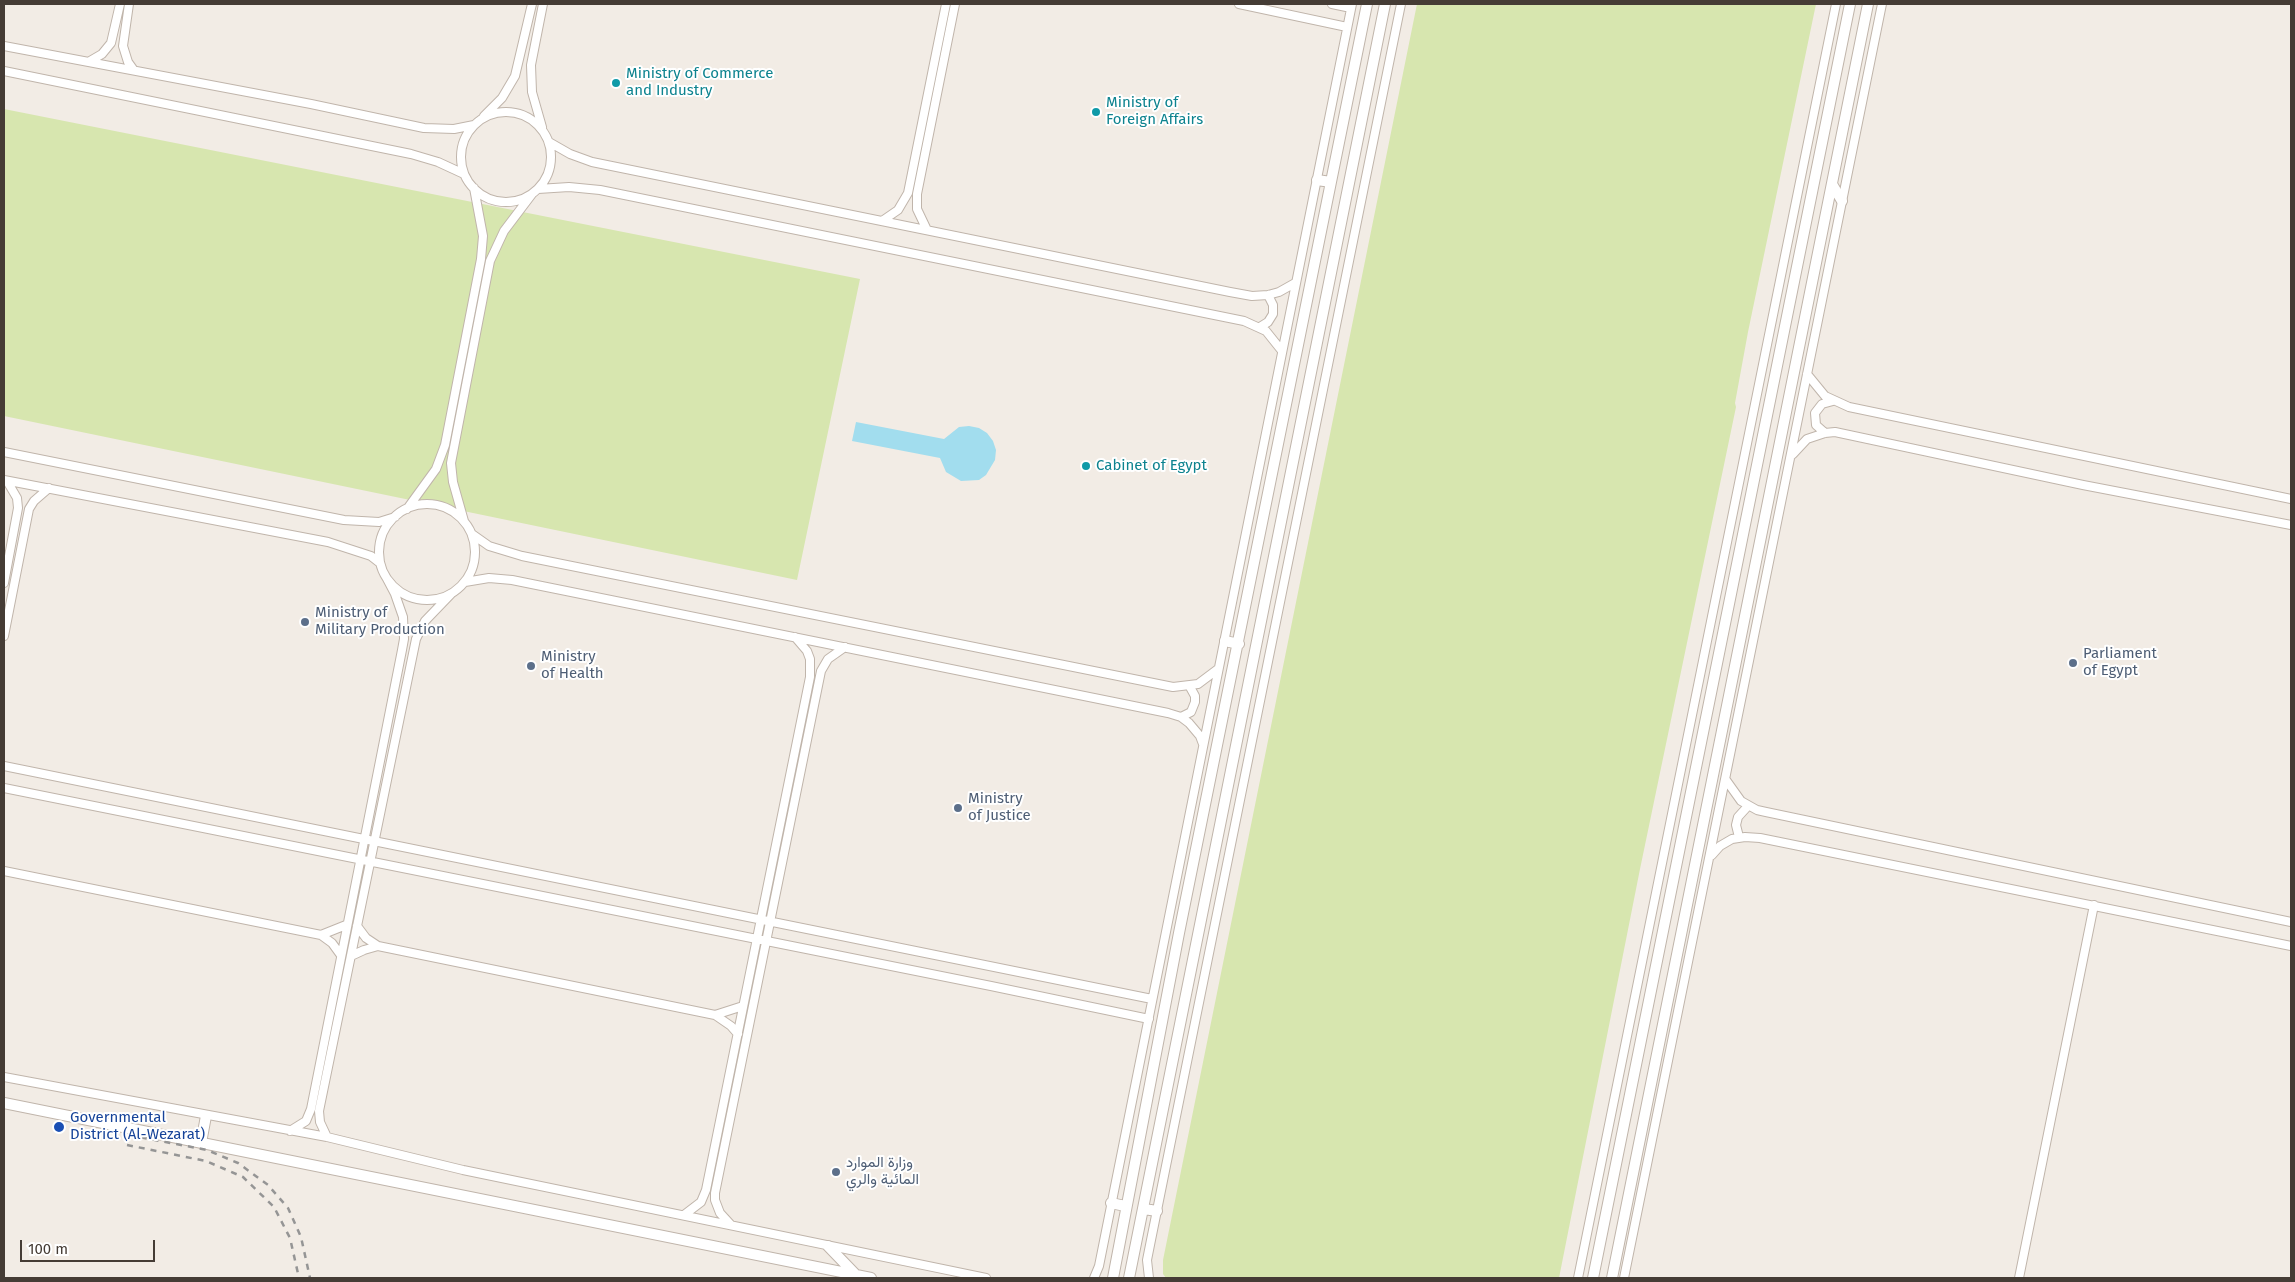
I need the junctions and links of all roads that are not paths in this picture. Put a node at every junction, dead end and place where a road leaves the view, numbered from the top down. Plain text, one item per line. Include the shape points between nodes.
1 (120, 4) edge
2 (129, 4) edge
3 (532, 4) edge
4 (543, 4) edge
5 (946, 4) edge
6 (955, 4) edge
7 (1239, 4) edge
8 (1332, 4) edge
9 (1367, 4) edge
10 (1385, 4) edge
11 (1401, 4) edge
12 (1836, 4) edge
13 (1850, 4) edge
14 (1868, 4) edge
15 (1882, 4) edge
16 (1352, 6) edge
17 (1347, 27) junction
18 (4, 46) edge
19 (90, 61) junction
20 (133, 69) junction
21 (4, 72) edge
22 (477, 122) junction
23 (543, 131) junction
24 (549, 142) junction
25 (464, 174) junction
26 (1317, 180) junction
27 (1331, 182) junction
28 (1832, 184) junction
29 (474, 188) junction
30 (535, 191) junction
31 (1842, 201) junction
32 (882, 221) junction
33 (927, 230) junction
34 (1295, 283) junction
35 (1268, 295) junction
36 (1260, 327) junction
37 (1282, 350) junction
38 (1807, 374) junction
39 (1833, 401) junction
40 (1825, 432) junction
41 (4, 452) edge
42 (1790, 458) junction
43 (5, 480) edge
44 (49, 488) junction
45 (2291, 499) edge
46 (407, 509) junction
47 (395, 517) junction
48 (464, 521) junction
49 (2291, 525) edge
50 (472, 534) junction
51 (380, 563) junction
52 (386, 577) junction
53 (465, 582) junction
54 (4, 583) edge
55 (450, 594) junction
56 (4, 636) edge
57 (795, 637) junction
58 (1225, 641) junction
59 (1239, 644) junction
60 (845, 647) junction
61 (1235, 665) junction
62 (1218, 669) junction
63 (1252, 669) junction
64 (1190, 687) junction
65 (1181, 717) junction
66 (1203, 744) junction
67 (4, 766) edge
68 (1726, 780) junction
69 (4, 788) edge
70 (1748, 806) junction
71 (1739, 837) junction
72 (364, 839) junction
73 (374, 841) junction
74 (1711, 856) junction
75 (359, 860) junction
76 (369, 862) junction
77 (4, 871) edge
78 (2094, 905) junction
79 (761, 920) junction
80 (771, 922) junction
81 (2291, 922) edge
82 (346, 925) junction
83 (357, 926) junction
84 (321, 934) junction
85 (757, 939) junction
86 (767, 941) junction
87 (378, 946) junction
88 (2291, 946) edge
89 (340, 954) junction
90 (351, 956) junction
91 (1152, 999) junction
92 (743, 1006) junction
93 (715, 1014) junction
94 (1148, 1019) junction
95 (738, 1034) junction
96 (4, 1077) edge
97 (4, 1102) edge
98 (206, 1116) junction
99 (290, 1131) junction
100 (326, 1137) junction
101 (201, 1143) junction
102 (1111, 1203) junction
103 (1125, 1206) junction
104 (1144, 1209) junction
105 (1157, 1211) junction
106 (684, 1215) junction
107 (732, 1225) junction
108 (828, 1246) junction
109 (856, 1275) junction
110 (870, 1278) edge
111 (986, 1278) edge
112 (1094, 1278) edge
113 (1113, 1278) edge
114 (1129, 1278) edge
115 (1149, 1278) edge
116 (1578, 1278) edge
117 (1593, 1278) edge
118 (1612, 1278) edge
119 (1624, 1278) edge
120 (2019, 1278) edge

1 - 19 street via 111,42 102,54
2 - 20 street via 122,46
3 - 22 street via 515,76 502,98
4 - 23 street via 531,60 531,78 534,105
5 - 32 street via 908,193 898,210
6 - 33 street via 917,194 919,217
7 - 17 street
8 - 16 street
9 - 27 street
10 - 63 street
11 - 105 street
12 - 116 street
13 - 117 street
14 - 28 street
15 - 31 street
16 - 17 street
17 - 26 street
18 - 19 street
19 - 20 street
20 - 22 street via 424,128 454,129
21 - 25 street via 411,154
22 - 23 street via 502,112 514,112 535,122
22 - 25 street via 466,136 462,148
23 - 24 street
24 - 30 street via 550,167 546,179
24 - 32 street via 592,162
25 - 29 street
26 - 27 street
26 - 34 street
27 - 59 street
28 - 31 street
28 - 118 street
29 - 30 street via 490,198 508,202 521,200
29 - 46 street via 482,229 481,259 445,445 436,470
30 - 36 street via 569,187 600,190 1244,320
30 - 48 street via 504,231 490,261 451,463
31 - 38 street
32 - 33 street
33 - 35 street via 1230,292
34 - 35 street
34 - 37 street
35 - 36 street via 1273,314
36 - 37 street
37 - 58 street
38 - 39 street via 1818,390
38 - 42 street
39 - 40 street via 1822,404 1815,413 1816,425
39 - 45 street via 2021,444
40 - 42 street via 1807,439
40 - 49 street
41 - 47 street via 344,520 379,522
42 - 68 street
43 - 44 street
43 - 54 street via 17,498 18,508
44 - 51 street via 328,542 371,556
44 - 56 street via 29,509
46 - 47 street
46 - 48 street via 422,504 437,505
47 - 51 street via 381,538
48 - 50 street
50 - 53 street via 475,559
50 - 64 street via 489,546 522,556 1173,687
51 - 52 street
52 - 55 street via 398,590 415,598 433,600
52 - 72 street via 403,617 404,639
53 - 55 street
53 - 57 street via 489,578 512,580
55 - 73 street via 425,621 416,639
57 - 60 street
57 - 79 street via 807,651 811,668
58 - 59 street
58 - 62 street
59 - 61 street
60 - 65 street
60 - 80 street via 828,659 821,671
61 - 63 street
61 - 103 street
62 - 64 street via 1206,681
62 - 66 street
63 - 104 street
64 - 65 street via 1195,696 1194,707
65 - 66 street via 1195,729
66 - 91 street
67 - 72 street
68 - 70 street via 1735,795
68 - 74 street
69 - 75 street
70 - 71 street via 1738,817
70 - 81 street
71 - 74 street via 1726,842
71 - 78 street via 1760,838
72 - 73 street
72 - 75 street
73 - 76 street
73 - 79 street
74 - 119 street
75 - 76 street
75 - 82 street
76 - 83 street
76 - 85 street
77 - 84 street
78 - 88 street
78 - 120 street
79 - 80 street
79 - 85 street
80 - 86 street
80 - 91 street
82 - 84 street
82 - 89 street
83 - 87 street
83 - 90 street
84 - 89 street
85 - 86 street
85 - 92 street
86 - 94 street
86 - 107 street via 714,1200 720,1214
87 - 90 street
87 - 93 street
89 - 99 street via 311,1110 306,1121
90 - 100 street via 319,1111
91 - 94 street
92 - 93 street
92 - 95 street
93 - 95 street
94 - 102 street
95 - 106 street via 706,1190 701,1202
96 - 98 street
97 - 101 street
98 - 99 street
98 - 101 street
99 - 100 street
100 - 106 street via 463,1170
101 - 109 street
102 - 103 street
102 - 112 street
103 - 113 street
104 - 105 street
104 - 114 street
105 - 115 street via 1147,1260
106 - 107 street
107 - 108 street
108 - 109 street
108 - 111 street
109 - 110 street

